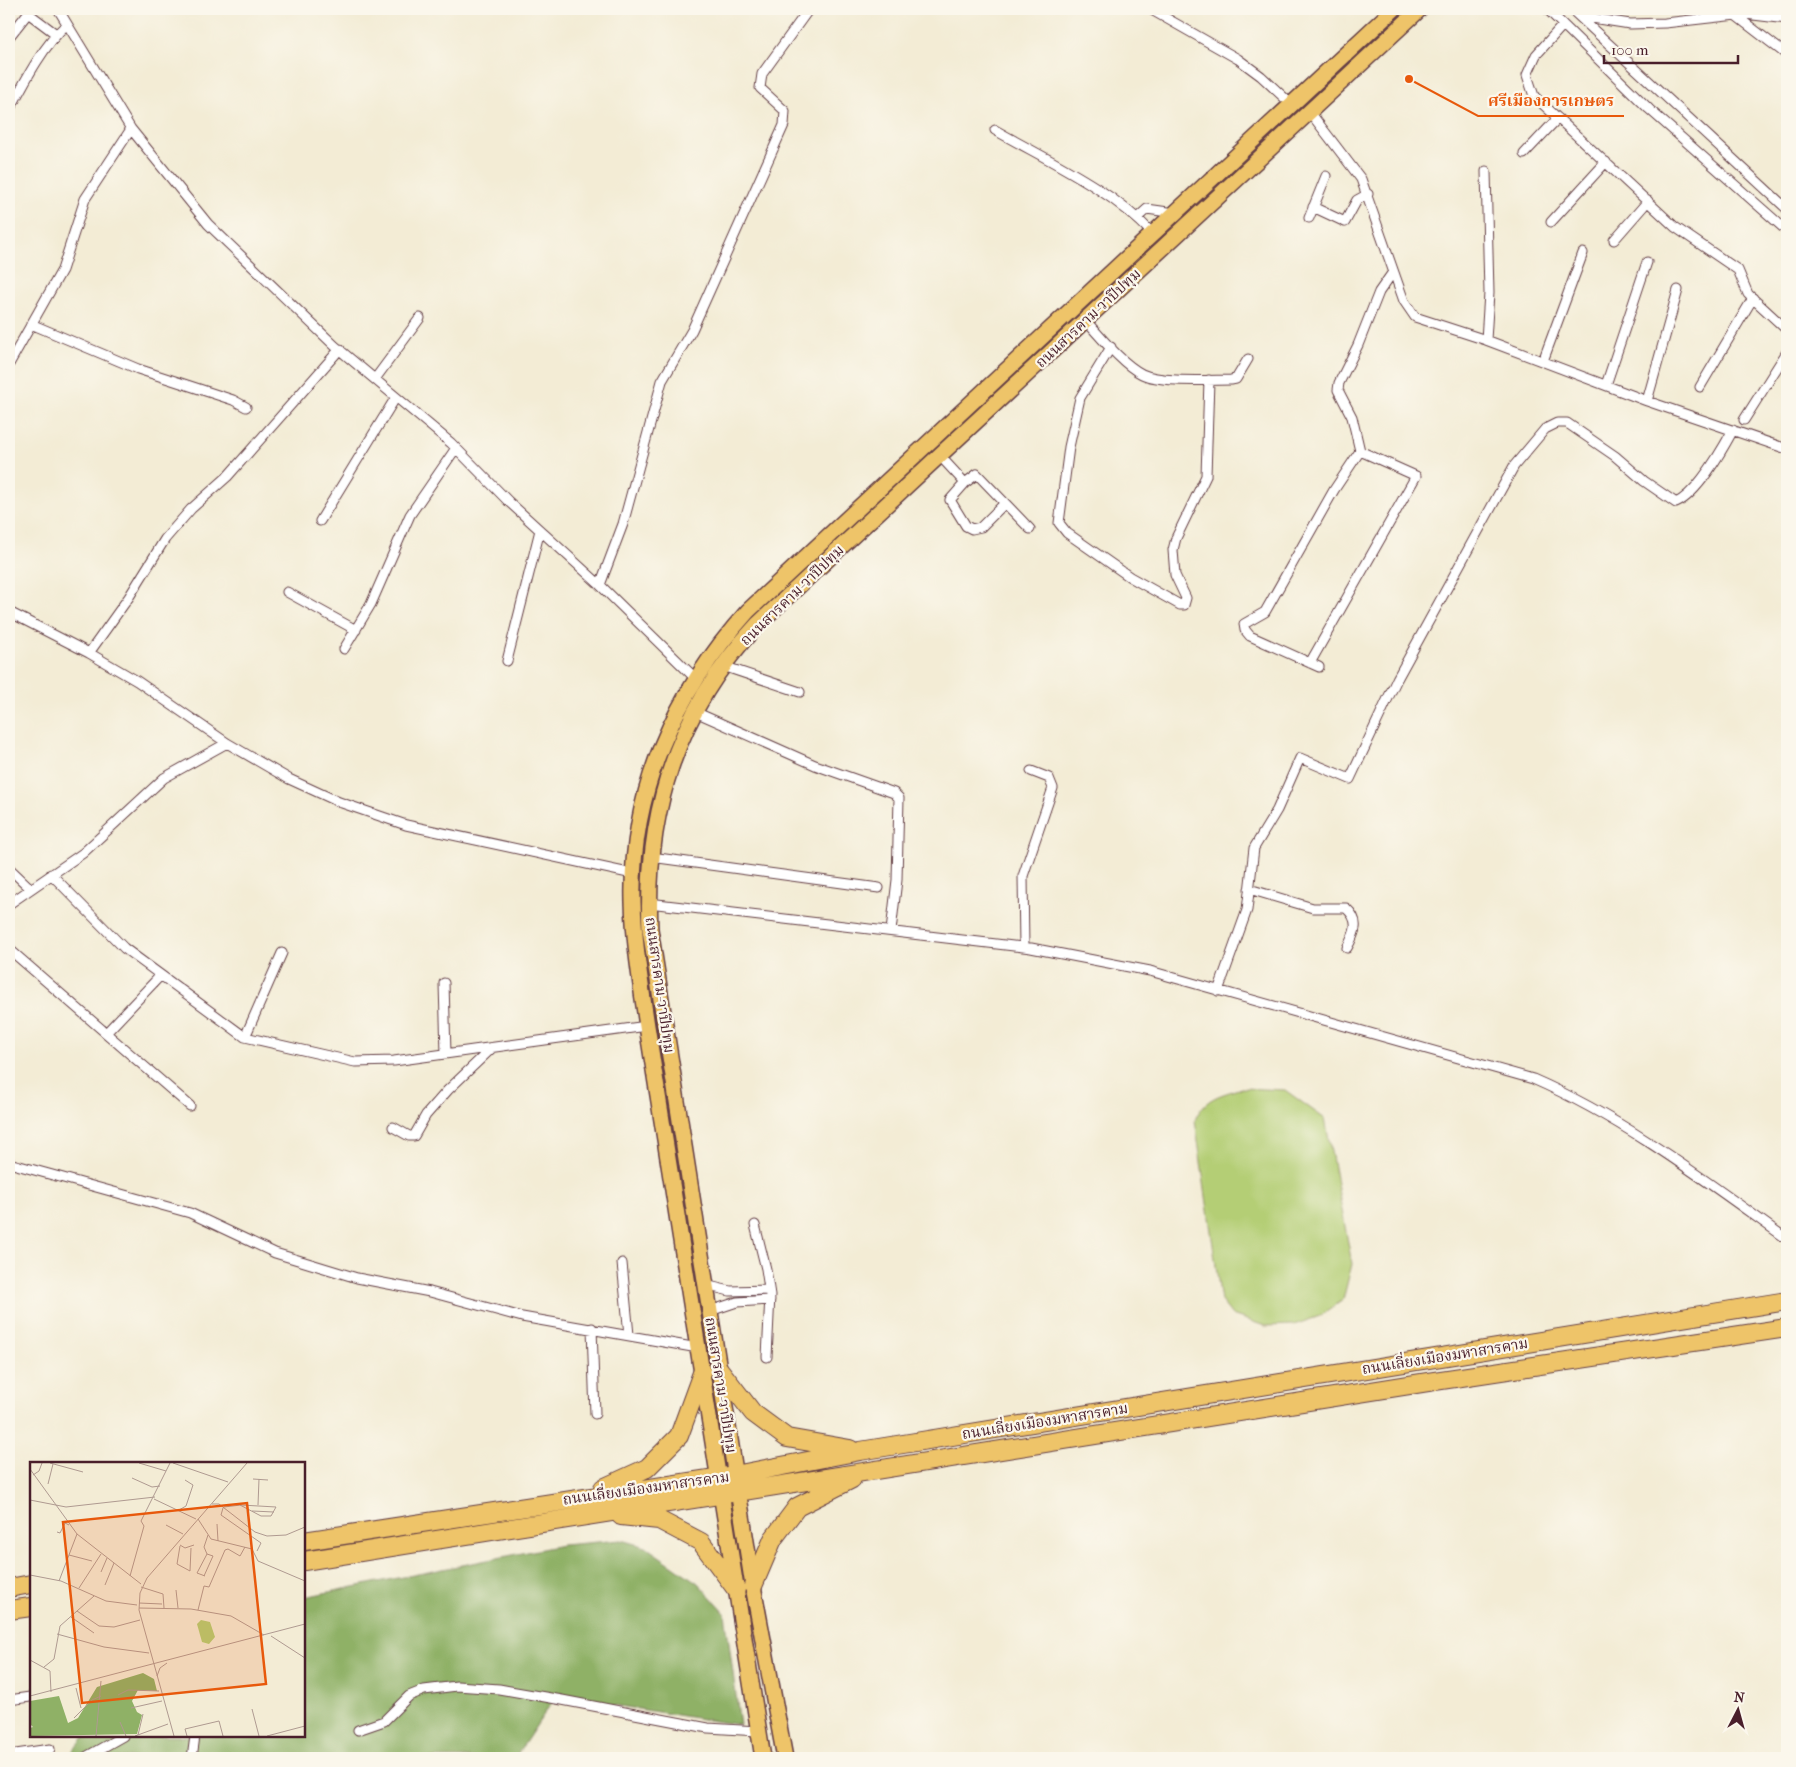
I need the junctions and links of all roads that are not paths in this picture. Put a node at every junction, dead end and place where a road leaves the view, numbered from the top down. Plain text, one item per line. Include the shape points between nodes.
1 (58, 9) edge
2 (1150, 9) edge
3 (1394, 9) edge
4 (1420, 9) edge
5 (1546, 9) edge
6 (1571, 9) edge
7 (805, 10) edge
8 (1735, 15) junction
9 (1579, 16) junction
10 (1787, 19) edge
11 (67, 24) junction
12 (1563, 24) junction
13 (56, 34) junction
14 (9, 37) edge
15 (1787, 55) edge
16 (1294, 102) junction
17 (9, 111) edge
18 (1309, 112) junction
19 (1558, 118) junction
20 (131, 129) junction
21 (995, 130) dead end
22 (1524, 154) dead end
23 (1606, 162) junction
24 (1486, 171) dead end
25 (1326, 176) dead end
26 (1368, 194) junction
27 (1648, 202) junction
28 (1313, 207) junction
29 (1787, 209) edge
30 (1175, 213) junction
31 (1137, 218) junction
32 (1309, 218) dead end
33 (1551, 222) dead end
34 (1787, 231) edge
35 (1153, 234) junction
36 (1614, 240) dead end
37 (1582, 253) dead end
38 (1647, 262) dead end
39 (1393, 272) junction
40 (1678, 290) dead end
41 (1753, 298) junction
42 (420, 318) dead end
43 (1085, 320) junction
44 (31, 324) junction
45 (1787, 330) edge
46 (1486, 340) junction
47 (1112, 347) junction
48 (340, 349) junction
49 (1787, 352) edge
50 (1248, 360) dead end
51 (1543, 362) junction
52 (9, 364) edge
53 (375, 379) junction
54 (1209, 380) junction
55 (1606, 385) junction
56 (1700, 387) dead end
57 (982, 393) junction
58 (396, 396) junction
59 (1647, 401) junction
60 (994, 405) junction
61 (246, 407) dead end
62 (1744, 420) dead end
63 (1732, 430) junction
64 (456, 448) junction
65 (1787, 449) edge
66 (1360, 451) junction
67 (940, 456) junction
68 (965, 483) junction
69 (1004, 504) junction
70 (320, 521) dead end
71 (1030, 529) dead end
72 (540, 530) junction
73 (600, 585) junction
74 (287, 592) dead end
75 (9, 612) edge
76 (356, 630) junction
77 (344, 650) dead end
78 (89, 653) junction
79 (507, 661) dead end
80 (723, 666) junction
81 (695, 678) junction
82 (800, 692) dead end
83 (694, 711) junction
84 (227, 743) junction
85 (1031, 771) dead end
86 (651, 857) junction
87 (9, 868) edge
88 (51, 874) junction
89 (633, 874) junction
90 (30, 888) junction
91 (879, 888) dead end
92 (1249, 889) junction
93 (649, 903) junction
94 (9, 904) edge
95 (891, 931) junction
96 (1024, 947) junction
97 (1347, 948) dead end
98 (9, 949) edge
99 (282, 953) dead end
100 (160, 976) junction
101 (444, 983) dead end
102 (1218, 990) junction
103 (647, 1026) junction
104 (106, 1034) junction
105 (245, 1037) junction
106 (491, 1049) junction
107 (446, 1054) junction
108 (677, 1104) junction
109 (190, 1106) dead end
110 (660, 1107) junction
111 (393, 1128) dead end
112 (9, 1163) edge
113 (755, 1225) dead end
114 (1787, 1239) edge
115 (622, 1264) dead end
116 (705, 1285) junction
117 (770, 1295) junction
118 (1787, 1301) edge
119 (710, 1311) junction
120 (592, 1328) junction
121 (1787, 1328) edge
122 (629, 1335) junction
123 (698, 1348) junction
124 (767, 1357) dead end
125 (710, 1371) junction
126 (595, 1414) dead end
127 (860, 1450) junction
128 (868, 1471) junction
129 (728, 1485) junction
130 (587, 1496) junction
131 (594, 1514) junction
132 (305, 1541) edge
133 (305, 1561) edge
134 (30, 1584) edge
135 (9, 1588) edge
136 (744, 1588) junction
137 (30, 1606) edge
138 (9, 1610) edge
139 (30, 1697) dead end
140 (9, 1700) edge
141 (358, 1730) dead end
142 (758, 1731) junction
143 (121, 1737) edge
144 (195, 1737) edge
145 (50, 1749) dead end
146 (9, 1755) edge
147 (84, 1758) edge
148 (192, 1758) edge
149 (763, 1758) edge
150 (785, 1758) edge

1 - 11 street
2 - 16 street via 1238,59
3 - 16 main road, ถนนสารคาม-วาปีปทุม
4 - 18 main road, ถนนสารคาม-วาปีปทุม
5 - 12 street
6 - 9 street
7 - 73 street via 762,74 760,88 784,111 784,125 692,330 662,382 631,495
8 - 9 street via 1630,24
8 - 10 street
8 - 15 street
9 - 29 street
11 - 13 street
11 - 20 street
12 - 19 street via 1536,55 1527,75 1534,96
12 - 34 street via 1649,110
13 - 14 street via 28,13
13 - 17 street
16 - 30 main road, ถนนสารคาม-วาปีปทุม
18 - 26 street
18 - 43 main road, ถนนสารคาม-วาปีปทุม
19 - 22 street
19 - 23 street
20 - 44 street via 84,200 62,270
20 - 48 street via 208,224
21 - 31 street via 1106,195
23 - 27 street
23 - 33 street
24 - 46 street via 1489,293
25 - 28 street
26 - 28 street via 1357,200 1345,222
26 - 39 street
27 - 36 street
27 - 41 street via 1675,227 1738,270 1748,294
28 - 32 street
30 - 31 street via 1147,209
30 - 35 main road, ถนนสารคาม-วาปีปทุม
31 - 35 street
35 - 57 main road, ถนนสารคาม-วาปีปทุม
37 - 51 street
38 - 55 street
39 - 46 street via 1404,302 1415,317
39 - 66 street via 1379,292 1339,383 1338,390 1352,417
40 - 59 street
41 - 45 street
41 - 56 street
42 - 53 street
43 - 47 street
43 - 60 main road, ถนนสารคาม-วาปีปทุม
44 - 52 street
44 - 61 street via 138,369
46 - 51 street
47 - 54 street via 1142,374
47 - 54 street via 1080,398 1059,523 1067,533 1130,577 1180,605 1186,598 1175,575 1173,550 1206,476
48 - 53 street
48 - 78 street via 227,477 191,509 165,539
49 - 62 street
50 - 54 street via 1236,378
51 - 55 street
53 - 58 street
55 - 59 street
57 - 60 main road
57 - 81 main road, ถนนสารคาม-วาปีปทุม via 748,611
58 - 64 street
58 - 70 street
59 - 63 street
60 - 67 main road, ถนนสารคาม-วาปีปทุม
63 - 65 street
63 - 92 street via 1708,470 1676,503 1567,423 1550,425 1536,436 1514,466 1464,556 1398,679 1350,779 1300,758 1277,810 1254,848
64 - 72 street
64 - 76 street via 410,515 371,604
66 - 66 street via 1334,490 1265,612 1244,624 1250,636 1314,665 1416,476
67 - 68 street
67 - 80 main road, ถนนสารคาม-วาปีปทุม via 758,624
68 - 69 street via 977,474
68 - 69 street via 951,497 950,503 970,528 980,527
69 - 71 street
72 - 73 street
72 - 79 street
73 - 81 street
74 - 76 street
75 - 78 street
76 - 77 street
78 - 84 street via 137,681
80 - 82 street
80 - 83 main road, ถนนสารคาม-วาปีปทุม
81 - 89 main road, ถนนสารคาม-วาปีปทุม via 674,714 655,759 642,801
83 - 86 main road, ถนนสารคาม-วาปีปทุม via 659,804
83 - 95 street via 815,765 894,793 899,798 897,880
84 - 88 street via 164,778 83,852
84 - 89 street via 323,795 406,825
85 - 96 street via 1049,778 1053,788 1023,876
86 - 91 street
86 - 93 main road, ถนนสารคาม-วาปีปทุม
87 - 90 street
88 - 90 street
88 - 100 street via 124,948
89 - 103 main road, ถนนสารคาม-วาปีปทุม via 634,930
90 - 94 street
92 - 97 street via 1313,908 1346,908 1356,920
92 - 102 street via 1247,910
93 - 95 street
93 - 108 main road, ถนนสารคาม-วาปีปทุม via 650,929
95 - 96 street
96 - 102 street via 1150,971
98 - 104 street
99 - 105 street
100 - 104 street
100 - 105 street
101 - 107 street
102 - 114 street via 1533,1080 1560,1091 1676,1159
103 - 106 street
103 - 110 main road, ถนนสารคาม-วาปีปทุม
104 - 109 street
105 - 107 street via 355,1062
106 - 107 street
106 - 111 street via 448,1090 426,1115 414,1136
108 - 110 main road
108 - 116 main road, ถนนสารคาม-วาปีปทุม
110 - 123 main road, ถนนสารคาม-วาปีปทุม
112 - 120 street via 190,1213 276,1253 357,1278 430,1292 522,1317
113 - 117 street
115 - 122 street
116 - 117 street
116 - 119 main road, ถนนสารคาม-วาปีปทุม
117 - 119 street
117 - 124 street
118 - 127 highway, ถนนเลี่ยงเมืองมหาสารคาม
119 - 125 main road, ถนนสารคาม-วาปีปทุม
120 - 122 street
120 - 126 street
121 - 128 highway, ถนนเลี่ยงเมืองมหาสารคาม
122 - 123 street
123 - 125 main road, ถนนสารคาม-วาปีปทุม
125 - 127 highway via 753,1413 787,1438
125 - 129 main road, ถนนสารคาม-วาปีปทุม
125 - 130 highway via 680,1436 647,1468
127 - 129 highway, ถนนเลี่ยงเมืองมหาสารคาม
128 - 129 highway, ถนนเลี่ยงเมืองมหาสารคาม
128 - 136 highway via 797,1507 773,1539
129 - 130 highway, ถนนเลี่ยงเมืองมหาสารคาม
129 - 131 highway, ถนนเลี่ยงเมืองมหาสารคาม
129 - 136 main road, ถนนสารคาม-วาปีปทุม
130 - 132 highway, ถนนเลี่ยงเมืองมหาสารคาม
131 - 133 highway, ถนนเลี่ยงเมืองมหาสารคาม
131 - 136 highway via 659,1520 701,1542
134 - 135 highway
136 - 142 main road, ถนนสารคาม-วาปีปทุม
136 - 150 main road, ถนนสารคาม-วาปีปทุม
137 - 138 highway
139 - 140 street
141 - 142 street via 384,1721 409,1696 424,1690 456,1686 499,1689 708,1728
142 - 149 main road, ถนนสารคาม-วาปีปทุม
143 - 147 street
144 - 148 street
145 - 146 street

